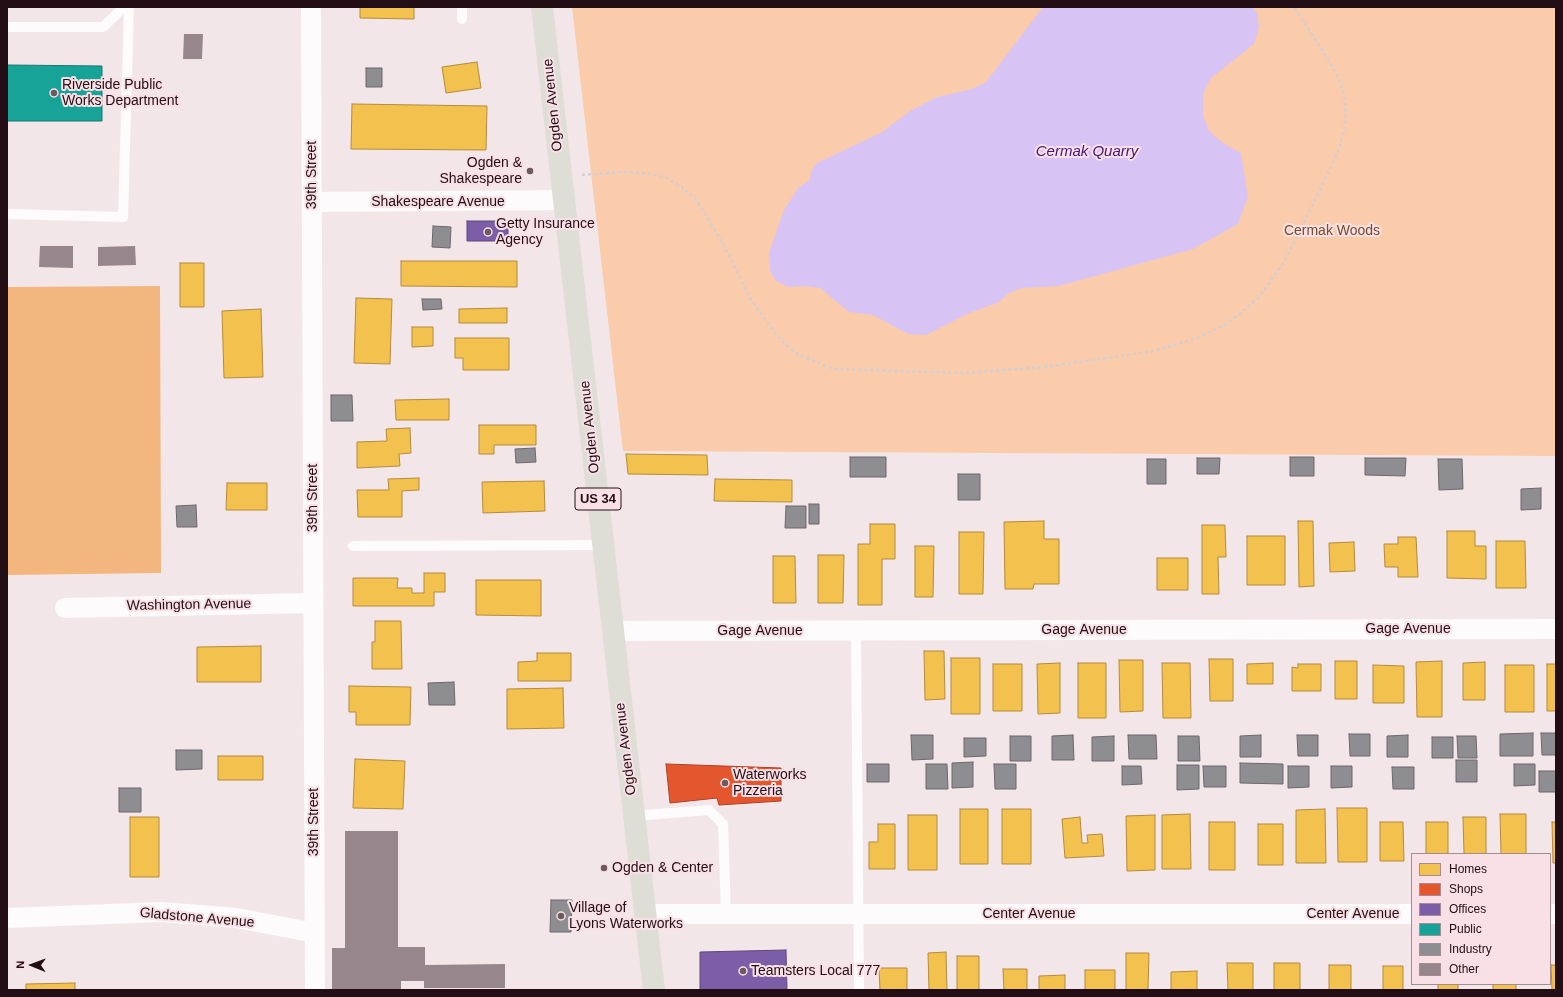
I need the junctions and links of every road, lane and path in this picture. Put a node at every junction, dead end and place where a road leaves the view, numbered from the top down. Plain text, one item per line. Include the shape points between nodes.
1 (124, 7) edge
2 (129, 7) edge
3 (310, 7) edge
4 (462, 7) edge
5 (542, 7) edge
6 (1294, 7) edge
7 (462, 19) dead end
8 (7, 27) edge
9 (578, 176) dead end
10 (564, 200) junction
11 (312, 202) junction
12 (7, 214) edge
13 (603, 545) junction
14 (353, 546) dead end
15 (313, 603) junction
16 (65, 608) dead end
17 (1556, 629) edge
18 (856, 630) junction
19 (612, 631) junction
20 (634, 816) junction
21 (646, 914) junction
22 (726, 914) junction
23 (858, 914) junction
24 (1411, 914) edge
25 (7, 918) edge
26 (315, 933) junction
27 (315, 990) edge
28 (654, 990) edge
29 (859, 990) edge

1 - 8 lane via 103,27
2 - 12 lane via 123,217
3 - 11 street, 39th Street
4 - 7 lane
5 - 10 main road, Ogden Avenue / US 34
6 - 9 path via 1328,59 1344,94 1346,113 1339,150 1285,261 1258,297 1224,325 1197,338 1154,351 1045,367 965,373 834,369 799,355 773,330 749,297 706,215 696,200 682,187 667,178 650,174 623,172
10 - 11 street, Shakespeare Avenue
10 - 13 main road, Ogden Avenue / US 34
11 - 15 street, 39th Street
13 - 14 lane
13 - 19 main road, Ogden Avenue / US 34
15 - 16 street, Washington Avenue
15 - 26 street, 39th Street
17 - 18 street, Gage Avenue
18 - 19 street, Gage Avenue
18 - 23 lane
19 - 20 main road, Ogden Avenue / US 34
20 - 21 main road, Ogden Avenue / US 34
20 - 22 lane via 710,810 722,824
21 - 22 street, Center Avenue
21 - 28 main road, Ogden Avenue / US 34
22 - 23 street, Center Avenue
23 - 24 street, Center Avenue
23 - 29 lane
25 - 26 street, Gladstone Avenue via 161,912 236,918
26 - 27 street, 39th Street

